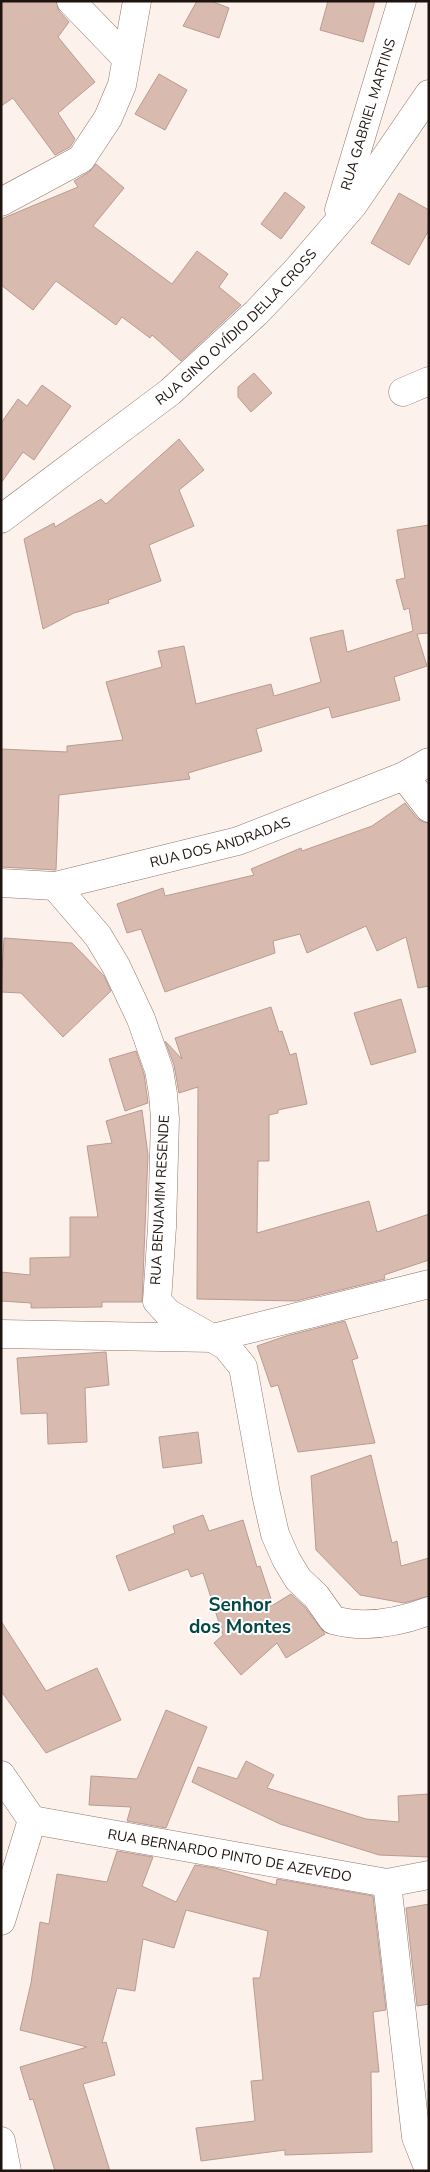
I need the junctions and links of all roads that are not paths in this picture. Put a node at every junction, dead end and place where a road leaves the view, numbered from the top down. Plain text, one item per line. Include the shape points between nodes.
1 (71, 1) edge
2 (137, 1) edge
3 (402, 1) edge
4 (126, 58) junction
5 (429, 94) edge
6 (1, 202) edge
7 (334, 227) junction
8 (429, 381) edge
9 (403, 392) dead end
10 (1, 519) edge
11 (429, 762) edge
12 (404, 776) junction
13 (429, 808) edge
14 (1, 884) edge
15 (55, 886) junction
16 (429, 1284) edge
17 (1, 1334) edge
18 (213, 1338) junction
19 (429, 1611) edge
20 (1, 1775) edge
21 (32, 1820) junction
22 (429, 1875) edge
23 (387, 1883) junction
24 (1, 1921) edge
25 (422, 2137) edge
26 (1, 2141) edge
27 (429, 2170) edge
28 (7, 2171) edge

1 - 4 street
2 - 4 street
3 - 7 street, RUA GABRIEL MARTINS
4 - 6 street via 122,85 108,118 81,159
5 - 7 street, RUA GINO OVÍDIO DELLA CROSS via 353,205
7 - 10 street, RUA GINO OVÍDIO DELLA CROSS via 256,312 170,392
8 - 9 street
11 - 12 street, RUA DOS ANDRADAS
12 - 13 street
12 - 15 street, RUA DOS ANDRADAS via 238,841
14 - 15 street, RUA DOS ANDRADAS
15 - 18 street, RUA BENJAMIM RESENDE via 98,936 116,966 141,1019 158,1070 165,1119 156,1301 168,1313
16 - 18 street
17 - 18 street
18 - 19 street, RUA BENJAMIM RESENDE via 226,1346 243,1367 275,1534 298,1579 316,1596 333,1620 350,1625 372,1626
20 - 21 street
21 - 23 street, RUA BERNARDO PINTO DE AZEVEDO
21 - 24 street
22 - 23 street, RUA BERNARDO PINTO DE AZEVEDO
23 - 25 street
25 - 27 street
26 - 28 street

